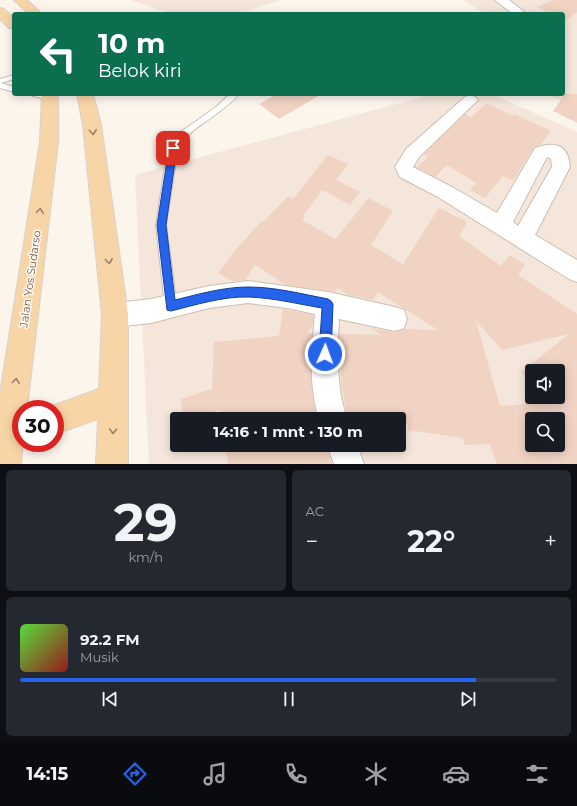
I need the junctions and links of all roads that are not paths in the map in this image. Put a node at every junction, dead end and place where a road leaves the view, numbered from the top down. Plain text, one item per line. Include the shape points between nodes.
1 (20, 0) edge
2 (501, 0) edge
3 (0, 12) edge
4 (34, 12) edge
5 (518, 12) edge
6 (12, 23) edge
7 (12, 77) edge
8 (0, 81) edge
9 (0, 85) edge
10 (12, 89) edge
11 (45, 96) edge
12 (85, 96) edge
13 (233, 96) edge
14 (470, 100) dead end
15 (500, 226) junction
16 (522, 239) junction
17 (577, 272) edge
18 (328, 304) junction
19 (171, 306) junction
20 (115, 315) junction
21 (395, 319) dead end
22 (114, 399) junction
23 (19, 400) edge
24 (330, 412) edge
25 (64, 416) edge
26 (12, 442) edge
27 (345, 452) edge
28 (5, 464) edge
29 (112, 464) edge
30 (349, 464) edge

1 - 4 main road
2 - 5 street
3 - 6 main road
7 - 8 lane
9 - 10 lane
23 -> 11 main road, Jalan Yos Sudarso via 49,142
12 -> 20 main road via 92,125
13 - 19 lane via 178,138 173,148 161,225
14 - 15 street via 412,153 404,167 407,172 446,192
15 - 16 street
15 - 16 street via 541,152 555,152 560,156 561,167
16 - 17 street
18 - 19 street via 248,292 209,297
18 - 21 street
18 - 24 street via 324,377
19 - 20 street
20 - 22 main road
22 - 25 main road
22 -> 29 main road
26 - 28 main road, Jalan Yos Sudarso
27 - 30 street

